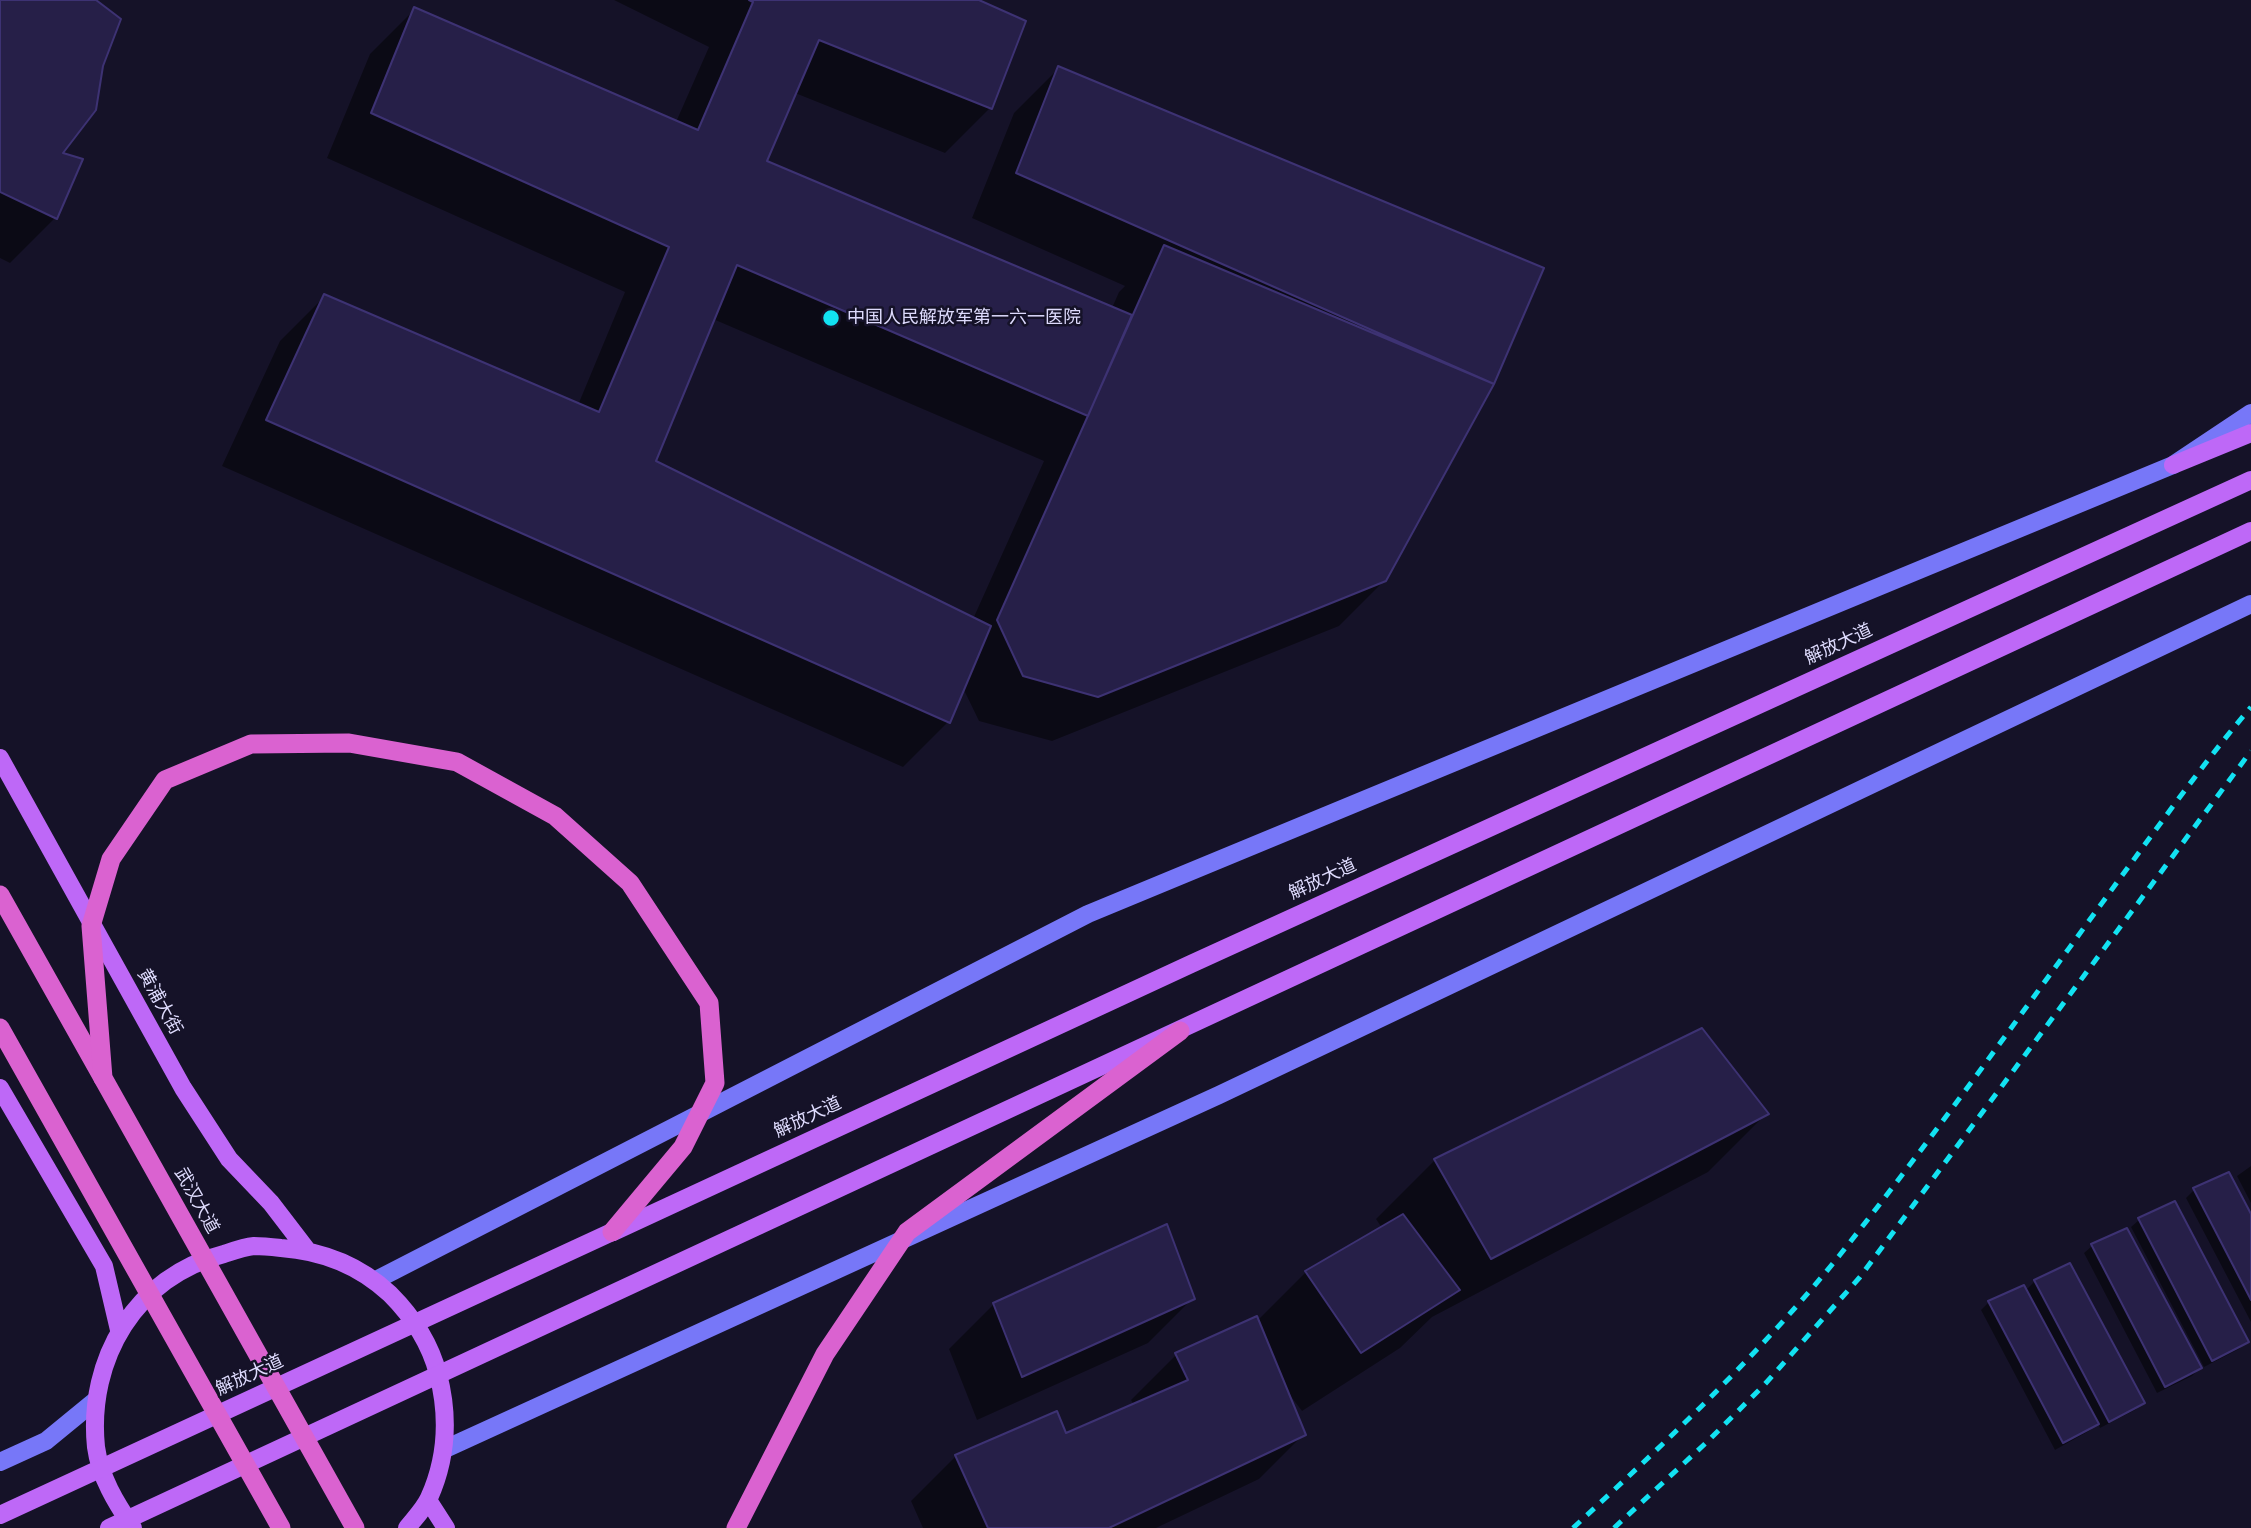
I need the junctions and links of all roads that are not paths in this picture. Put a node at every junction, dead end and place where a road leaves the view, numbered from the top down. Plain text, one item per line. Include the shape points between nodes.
1 (2251, 413) edge
2 (2251, 433) edge
3 (2173, 465) junction
4 (2251, 480) edge
5 (2251, 531) edge
6 (2251, 604) edge
7 (0, 758) edge
8 (0, 895) edge
9 (0, 1028) edge
10 (1180, 1031) junction
11 (0, 1045) edge
12 (21, 1065) junction
13 (103, 1078) junction
14 (0, 1088) edge
15 (612, 1232) junction
16 (307, 1250) junction
17 (376, 1280) junction
18 (119, 1330) junction
19 (96, 1399) junction
20 (445, 1449) junction
21 (0, 1462) edge
22 (428, 1500) junction
23 (0, 1515) edge
24 (109, 1528) edge
25 (133, 1528) edge
26 (281, 1528) edge
27 (355, 1528) edge
28 (407, 1528) edge
29 (446, 1528) edge
30 (736, 1528) edge

1 - 3 main road, 解放大道
2 - 3 main road
3 - 17 main road, 解放大道 via 1088,914
4 - 15 main road, 解放大道
5 - 10 main road, bridge
6 - 20 main road via 1219,1095
7 - 16 main road, 黄浦大街 via 183,1088 229,1159
8 - 13 highway, 武汉大道
9 - 12 highway, bridge
10 - 24 main road, bridge
10 - 30 highway, bridge via 907,1232 825,1354
11 - 12 highway, bridge
12 - 26 highway, bridge
13 - 15 highway, bridge via 91,926 111,859 165,780 251,744 349,743 457,762 555,816 631,883 709,1003 715,1083 683,1147
13 - 27 highway, 武汉大道, bridge
14 - 18 main road via 104,1266
15 - 23 main road, 解放大道, bridge
16 - 17 main road via 343,1261
16 - 18 main road via 253,1246 200,1260 154,1288
17 - 20 main road via 410,1314 434,1355 445,1401
18 - 19 main road via 104,1363
19 - 21 main road via 46,1441
19 - 25 main road via 97,1449 111,1496
20 - 22 main road
22 - 28 main road
22 - 29 main road

